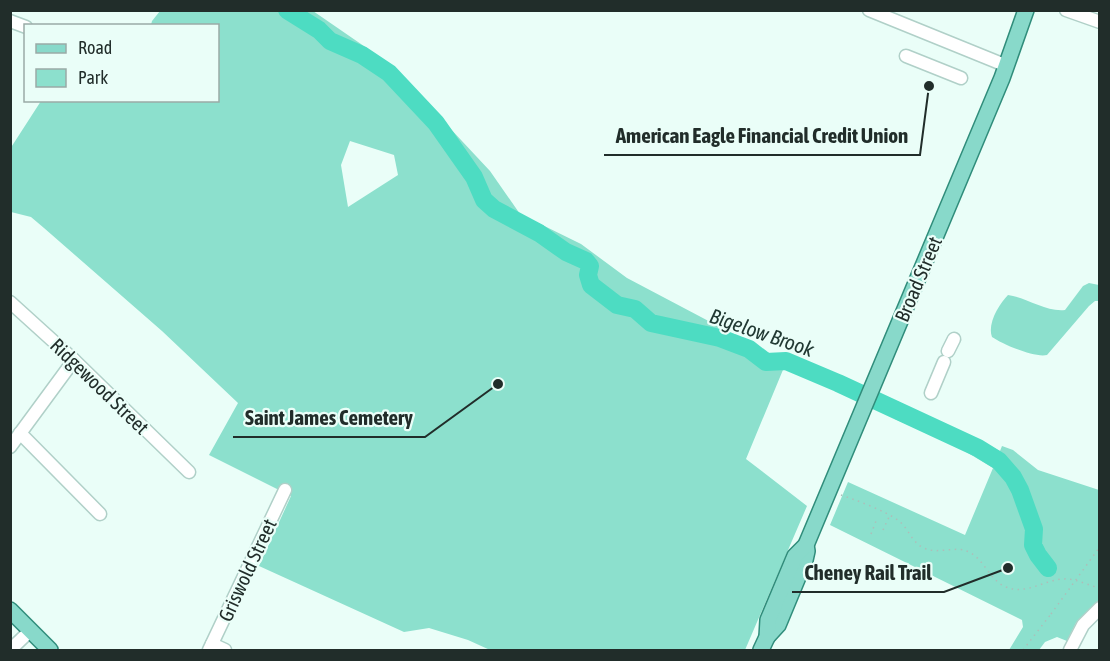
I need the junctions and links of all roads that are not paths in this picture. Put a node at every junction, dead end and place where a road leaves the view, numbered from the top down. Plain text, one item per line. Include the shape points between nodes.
1 (869, 10) edge
2 (1026, 10) edge
3 (1066, 10) edge
4 (1084, 14) edge
5 (1100, 22) edge
6 (906, 56) dead end
7 (1007, 66) junction
8 (961, 78) dead end
9 (10, 302) edge
10 (954, 339) dead end
11 (74, 360) junction
12 (931, 393) dead end
13 (20, 433) junction
14 (10, 447) edge
15 (189, 472) dead end
16 (285, 490) dead end
17 (100, 514) dead end
18 (1100, 608) edge
19 (10, 610) edge
20 (31, 630) junction
21 (764, 644) edge
22 (211, 647) edge
23 (11, 650) edge
24 (47, 650) edge
25 (225, 651) edge
26 (1070, 651) edge

1 - 7 street
2 - 7 main road, Broad Street
3 - 4 street
4 - 5 street
6 - 8 street
7 - 21 main road, Broad Street via 806,545 797,552 768,620
9 - 11 street, Ridgewood Street
10 - 12 street
11 - 13 street
11 - 15 street, Ridgewood Street
13 - 14 street
13 - 17 street
16 - 22 street, Griswold Street
18 - 26 street via 1083,625
19 - 20 main road
20 - 23 street
20 - 24 main road
22 - 25 street

